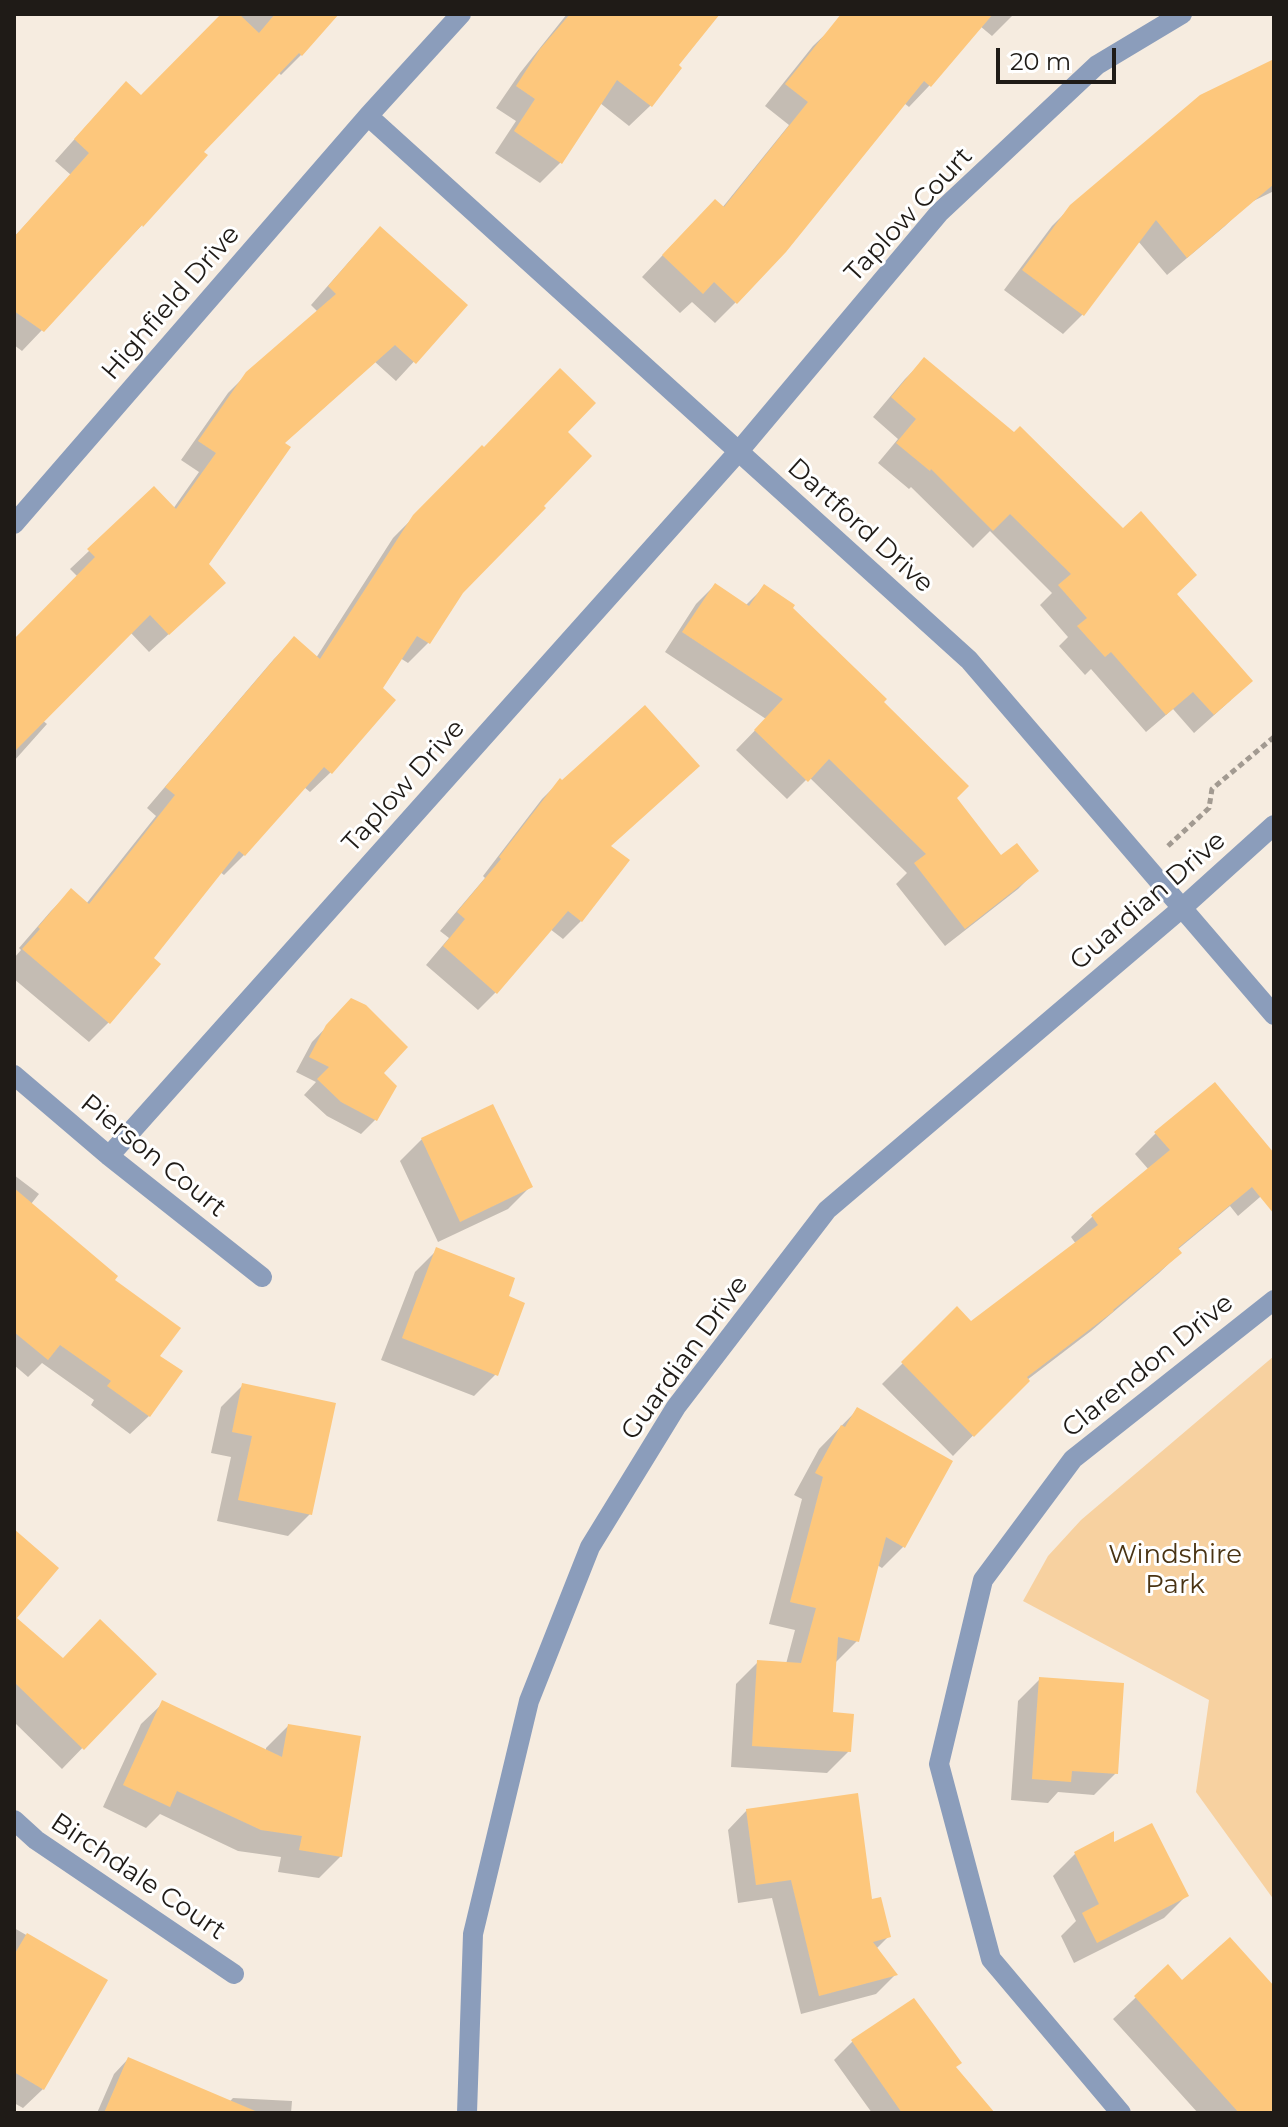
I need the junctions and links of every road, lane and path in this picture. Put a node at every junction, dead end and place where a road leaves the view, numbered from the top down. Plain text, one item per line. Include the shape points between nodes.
1 (461, 14) edge
2 (1182, 14) edge
3 (368, 116) junction
4 (739, 451) junction
5 (14, 524) edge
6 (1274, 737) edge
7 (1274, 825) edge
8 (1147, 866) junction
9 (1182, 908) junction
10 (1274, 1015) edge
11 (14, 1075) edge
12 (109, 1156) junction
13 (262, 1277) dead end
14 (1274, 1300) edge
15 (14, 1820) edge
16 (234, 1974) dead end
17 (467, 2113) edge
18 (1121, 2113) edge

1 - 3 street, Highfield Drive
2 - 4 street, Taplow Court via 1097,65 939,213
3 - 4 street, Dartford Drive
3 - 5 street, Highfield Drive
4 - 8 street, Dartford Drive via 969,660
4 - 12 street, Taplow Drive
6 - 8 path via 1212,789 1209,808
7 - 9 street, Guardian Drive
8 - 9 street, Dartford Drive
9 - 10 street, Dartford Drive
9 - 17 street, Guardian Drive via 827,1210 676,1407 590,1547 529,1701 473,1934
11 - 12 street, Pierson Court
12 - 13 street, Pierson Court
14 - 18 street, Clarendon Drive via 1073,1459 983,1580 939,1764 991,1959
15 - 16 street, Birchdale Court

